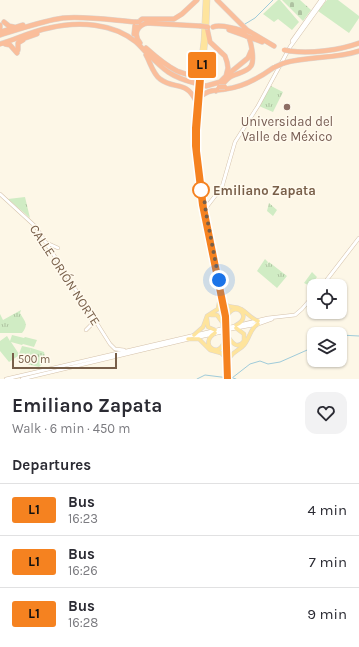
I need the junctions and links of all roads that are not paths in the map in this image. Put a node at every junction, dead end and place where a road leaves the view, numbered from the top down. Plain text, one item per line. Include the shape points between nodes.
1 (198, 0) edge
2 (206, 0) edge
3 (217, 0) edge
4 (322, 0) edge
5 (42, 22) junction
6 (150, 23) junction
7 (1, 25) edge
8 (17, 27) junction
9 (210, 28) junction
10 (43, 29) junction
11 (0, 32) edge
12 (0, 36) edge
13 (25, 39) junction
14 (138, 43) junction
15 (2, 44) edge
16 (204, 44) junction
17 (359, 44) edge
18 (274, 46) junction
19 (251, 48) junction
20 (144, 50) junction
21 (149, 51) junction
22 (359, 51) edge
23 (274, 68) junction
24 (164, 69) junction
25 (226, 76) junction
26 (196, 82) junction
27 (205, 86) junction
28 (220, 88) junction
29 (198, 100) junction
30 (0, 194) edge
31 (204, 210) junction
32 (359, 238) edge
33 (45, 242) junction
34 (58, 248) dead end
35 (210, 252) junction
36 (327, 279) edge
37 (224, 302) junction
38 (307, 303) edge
39 (92, 317) junction
40 (227, 318) junction
41 (258, 322) junction
42 (236, 327) junction
43 (222, 329) junction
44 (86, 330) dead end
45 (215, 332) junction
46 (194, 335) junction
47 (228, 336) junction
48 (224, 339) junction
49 (188, 340) junction
50 (130, 350) junction
51 (227, 357) junction
52 (226, 378) edge
53 (6, 379) edge
54 (22, 379) edge
55 (230, 379) edge

1 - 6 highway via 192,9 178,20
1 - 14 highway via 175,19 140,20 134,30 134,37
2 - 9 main road
2 - 16 main road
3 - 18 highway via 247,30
4 - 31 main road via 289,46 235,144 222,187
5 - 6 highway via 80,18
5 - 8 highway
5 - 12 highway
6 - 9 highway, bridge
6 - 21 highway via 139,27 136,35
7 - 8 highway
8 - 11 highway
9 - 16 main road
9 - 18 highway via 225,29
9 - 19 highway via 217,25 244,32 248,36
9 - 25 highway via 210,42 226,59
10 - 13 highway
10 - 14 highway via 73,25 103,27 119,32
10 - 15 highway
13 - 15 highway
13 - 15 highway via 18,43 18,51 10,45
14 - 20 highway
16 - 26 main road
16 - 29 main road
17 - 18 highway, bridge via 306,52 284,50
19 - 25 highway via 248,58
19 - 28 highway via 254,59 250,68 230,77
20 - 24 highway
20 - 29 highway via 158,78 187,89
21 - 24 highway
21 - 26 highway via 167,65 195,77
22 - 23 highway, bridge via 296,60
23 - 28 highway via 238,84
23 - 28 highway via 242,85
24 - 26 highway via 178,78
25 - 27 highway via 218,83
26 - 27 highway, bridge
26 - 29 main road
27 - 28 highway
28 - 29 highway via 206,92
29 - 31 main road via 194,142
30 - 33 main road, CALLE ORIÓN NORTE via 36,226
31 - 35 main road
31 - 37 main road
32 - 36 main road
33 - 34 main road
33 - 39 main road, CALLE ORIÓN NORTE
35 - 43 main road via 222,312
35 - 46 main road via 219,306 207,316 200,331
37 - 40 main road
37 - 41 main road via 229,307 241,309
38 - 41 main road via 297,314
39 - 44 main road via 91,325
39 - 50 main road, CALLE ORIÓN NORTE via 112,347
40 - 42 main road via 232,310 240,311 244,316
40 - 47 main road
41 - 42 main road
41 - 51 main road via 244,344
42 - 43 main road, bridge
42 - 47 main road via 244,334 243,343 238,346
43 - 45 main road
43 - 45 main road via 219,316 211,315 207,323
43 - 48 main road
45 - 46 main road
45 - 48 main road via 208,341 212,349 221,348
45 - 49 main road
46 - 50 main road
47 - 51 main road
48 - 51 main road
49 - 51 main road via 200,339 210,350
49 - 54 main road
50 - 53 main road
51 - 52 main road
51 - 55 main road

